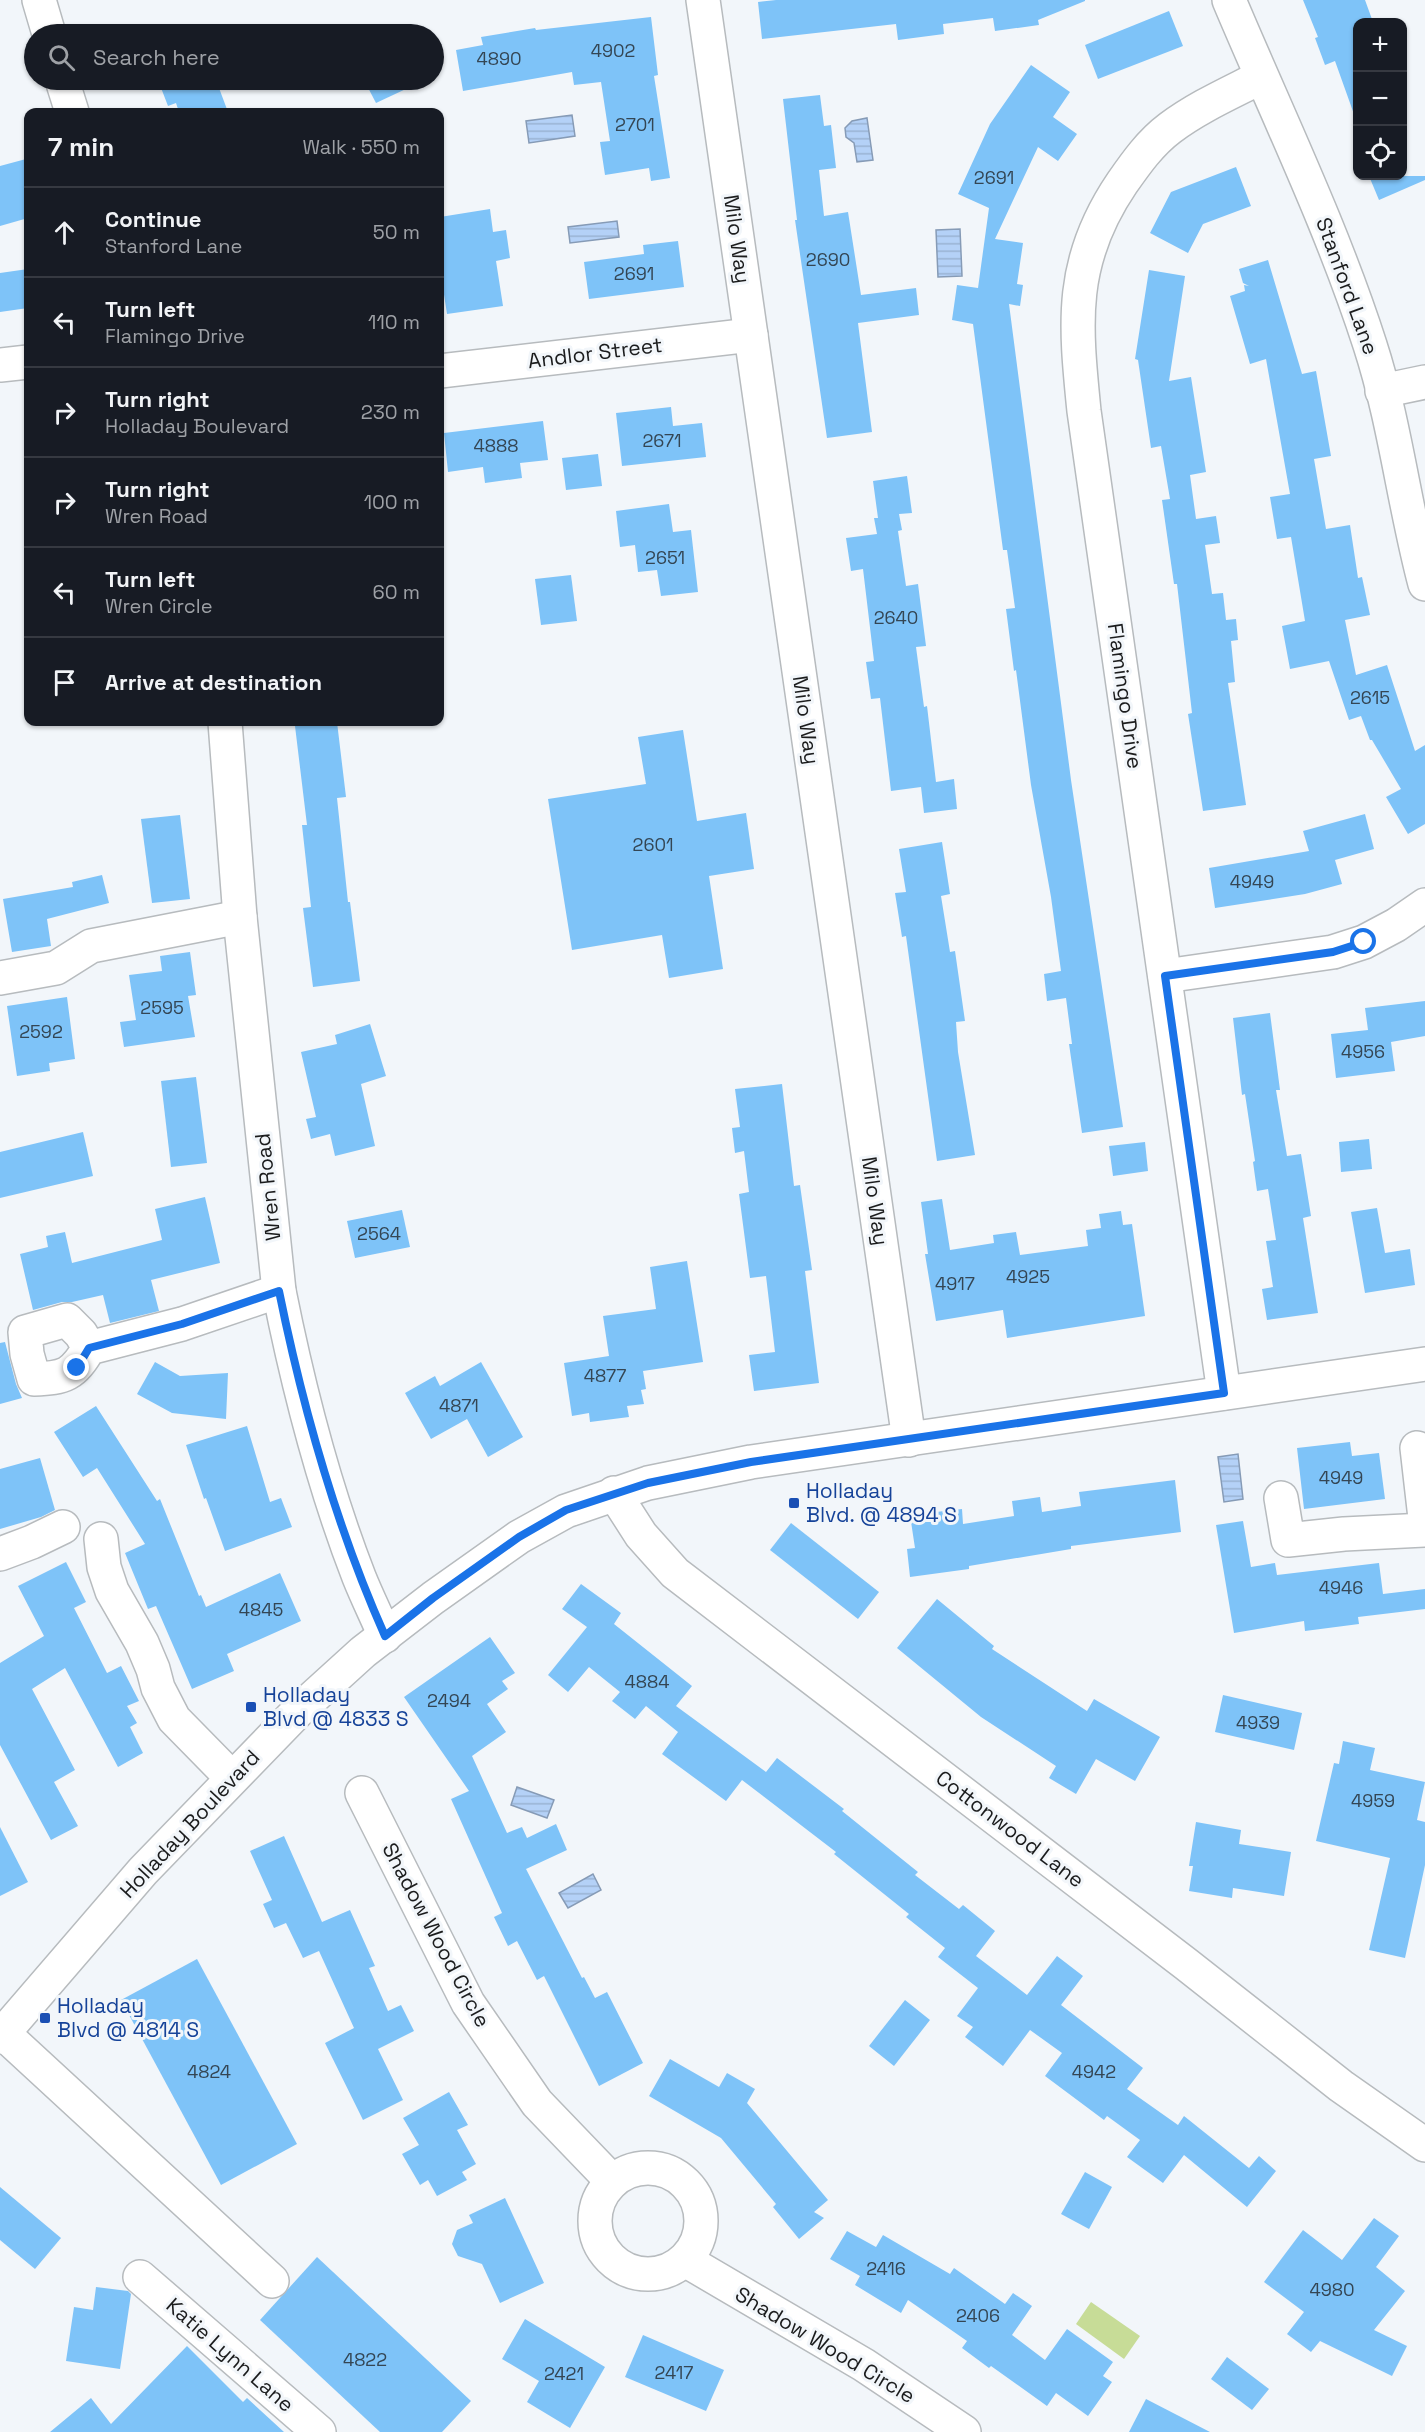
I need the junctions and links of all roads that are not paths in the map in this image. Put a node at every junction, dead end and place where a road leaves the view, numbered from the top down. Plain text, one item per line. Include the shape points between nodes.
1 (39, 0) edge
2 (703, 0) edge
3 (1229, 0) edge
4 (46, 24) edge
5 (1262, 77) junction
6 (65, 90) edge
7 (71, 108) edge
8 (751, 335) junction
9 (24, 362) edge
10 (0, 365) edge
11 (444, 371) edge
12 (1425, 382) edge
13 (1382, 391) junction
14 (1425, 584) edge
15 (225, 726) edge
16 (1425, 904) edge
17 (240, 917) junction
18 (1165, 976) junction
19 (0, 978) edge
20 (279, 1291) junction
21 (89, 1348) dead end
22 (1425, 1364) edge
23 (1224, 1393) junction
24 (909, 1440) junction
25 (1417, 1448) dead end
26 (614, 1493) junction
27 (1281, 1498) dead end
28 (1425, 1518) edge
29 (63, 1527) dead end
30 (1425, 1530) edge
31 (100, 1539) dead end
32 (0, 1554) edge
33 (385, 1636) junction
34 (232, 1778) junction
35 (362, 1793) dead end
36 (2, 2035) edge
37 (1425, 2145) edge
38 (612, 2181) junction
39 (685, 2260) junction
40 (140, 2277) dead end
41 (272, 2281) dead end
42 (319, 2432) edge
43 (964, 2432) edge

1 - 4 street
2 - 8 street, Milo Way
3 - 5 street, Stanford Lane
5 - 13 street, Stanford Lane via 1321,213 1370,345
5 - 18 street, Flamingo Drive via 1201,107 1168,129 1141,155 1107,205 1089,246 1079,288 1076,339 1084,411
6 - 7 street
8 - 11 street, Andlor Street
8 - 24 street, Milo Way
9 - 10 street
12 - 13 street
13 - 14 street, Stanford Lane
15 - 17 street, Wren Road
16 - 18 street via 1364,942 1333,952
17 - 19 street via 91,946 56,968
17 - 20 street, Wren Road
18 - 23 street, Flamingo Drive
20 - 21 street via 182,1324
20 - 33 street, Wren Road via 320,1456 359,1578
22 - 23 street, Holladay Boulevard
23 - 24 street, Holladay Boulevard
24 - 26 street, Holladay Boulevard via 699,1471
25 - 28 street
26 - 33 street, Holladay Boulevard via 566,1510 519,1537
26 - 37 street, Cottonwood Lane via 641,1535 675,1573 1341,2086
27 - 30 street via 1288,1540
29 - 32 street
31 - 34 street via 112,1591 142,1643 174,1719
33 - 34 street, Holladay Boulevard via 330,1681
34 - 36 street, Holladay Boulevard via 143,1871
35 - 38 street, Shadow Wood Circle via 468,2003 537,2103
36 - 41 street
38 - 39 street via 630,2170 650,2167 670,2172 687,2184 698,2202 702,2223 697,2243
38 - 39 street via 600,2198 595,2218 598,2239 610,2257 626,2269 646,2274 667,2271
39 - 43 street, Shadow Wood Circle via 864,2365
40 - 42 street, Katie Lynn Lane

